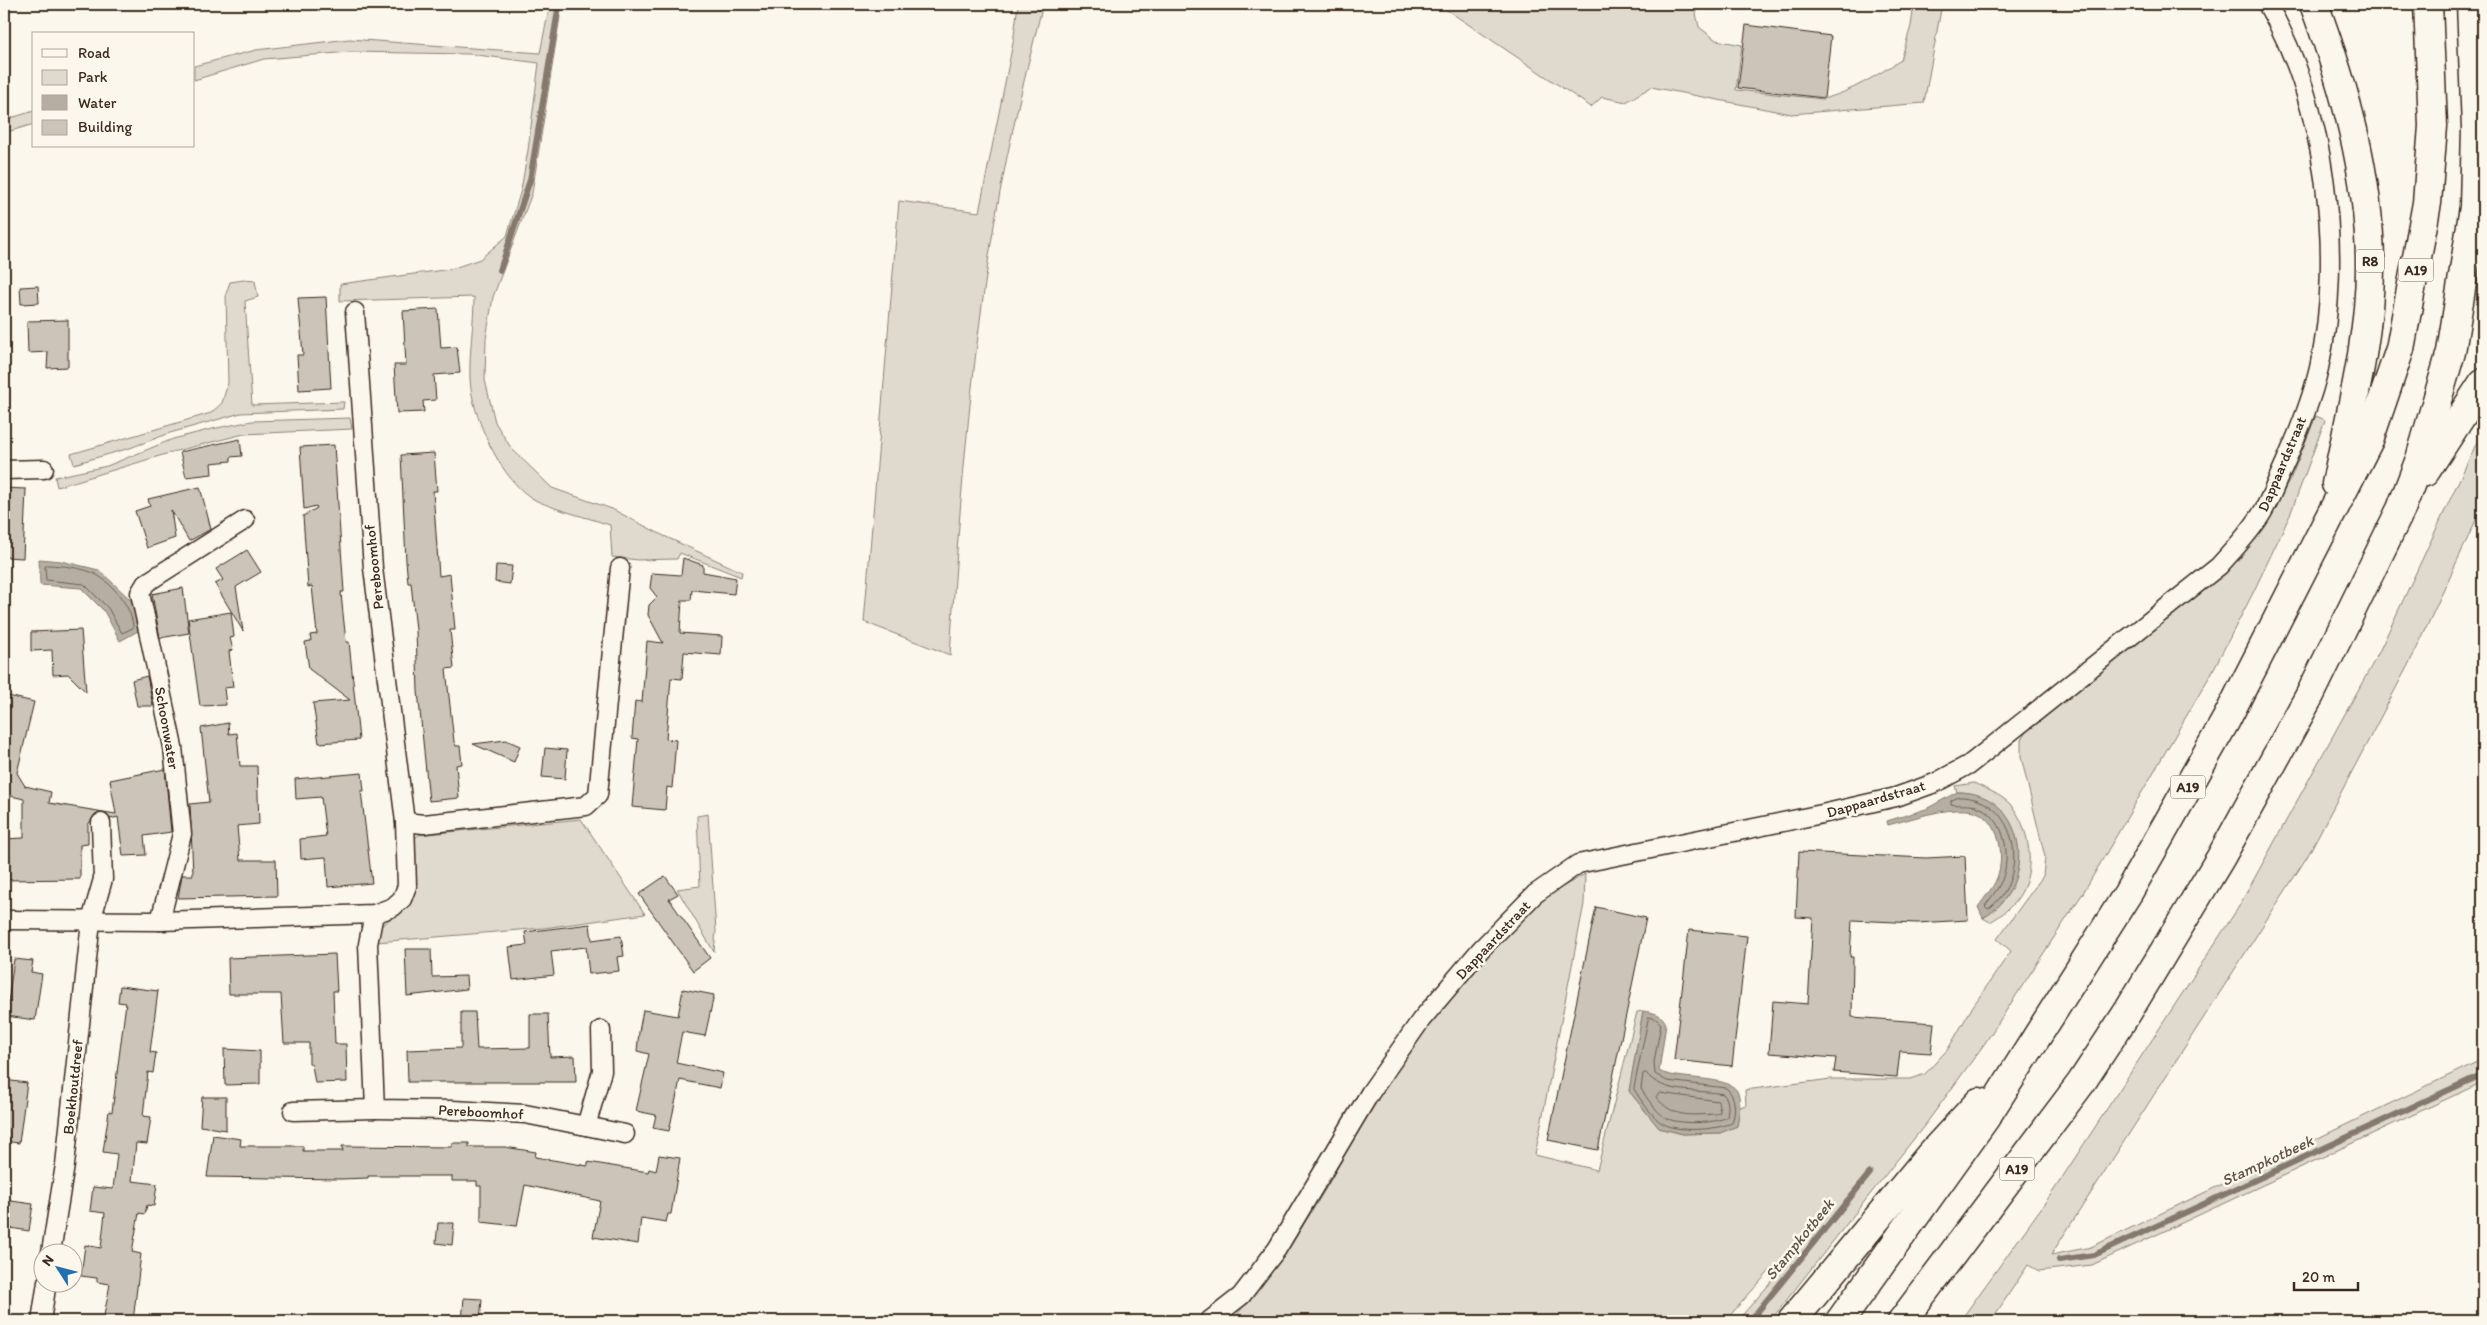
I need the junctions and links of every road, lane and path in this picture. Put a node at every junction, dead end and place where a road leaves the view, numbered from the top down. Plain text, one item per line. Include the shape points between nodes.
1 (2267, 4) edge
2 (2314, 4) edge
3 (2428, 4) edge
4 (2471, 4) edge
5 (355, 312) dead end
6 (2483, 382) edge
7 (44, 469) dead end
8 (4, 470) edge
9 (2401, 509) junction
10 (245, 520) dead end
11 (2329, 521) junction
12 (620, 568) dead end
13 (404, 822) junction
14 (101, 823) dead end
15 (374, 914) junction
16 (4, 920) edge
17 (91, 921) junction
18 (160, 921) junction
19 (602, 1030) dead end
20 (2032, 1044) junction
21 (375, 1109) junction
22 (293, 1111) dead end
23 (586, 1126) junction
24 (625, 1134) dead end
25 (53, 1242) edge
26 (45, 1292) edge
27 (41, 1321) edge
28 (1209, 1321) edge
29 (1792, 1321) edge
30 (1840, 1321) edge
31 (1902, 1321) edge

1 - 28 street, Dappaardstraat via 2301,79 2322,157 2329,234 2328,301 2319,369 2293,446 2262,513 2243,539 2219,566 1978,758 1935,783 1896,797 1822,814 1578,864 1535,894 1481,949 1421,1020 1370,1093 1276,1249 1240,1296
2 - 11 highway, R8 via 2332,53 2352,126 2365,194 2370,267 2363,350
3 - 11 highway, A19 via 2433,126 2427,203 2415,275 2400,349 2369,440
4 - 9 highway via 2476,128 2474,207 2451,352 2420,458
5 - 13 street, Pereboomhof via 373,568
6 - 9 highway
7 - 8 street
9 - 31 highway, A19 via 2310,695 2221,857 2127,1013 2081,1082
10 - 18 street, Schoonwater via 146,584 140,593 173,747 182,834
11 - 20 highway, A19 via 2226,720 2147,858
12 - 13 street via 598,795 586,806 424,824
13 - 15 street, Pereboomhof via 407,886 402,899 393,908
14 - 17 street via 104,878
15 - 18 street, Pereboomhof
15 - 21 street via 368,944
16 - 17 street
17 - 18 street
17 - 25 street, Boekhoutdreef via 65,1165
19 - 23 street via 602,1071
20 - 29 highway via 1930,1155
20 - 30 highway, A19 via 1986,1117
21 - 22 street, Pereboomhof
21 - 23 street, Pereboomhof via 525,1114
23 - 24 street, Pereboomhof
26 - 27 street

